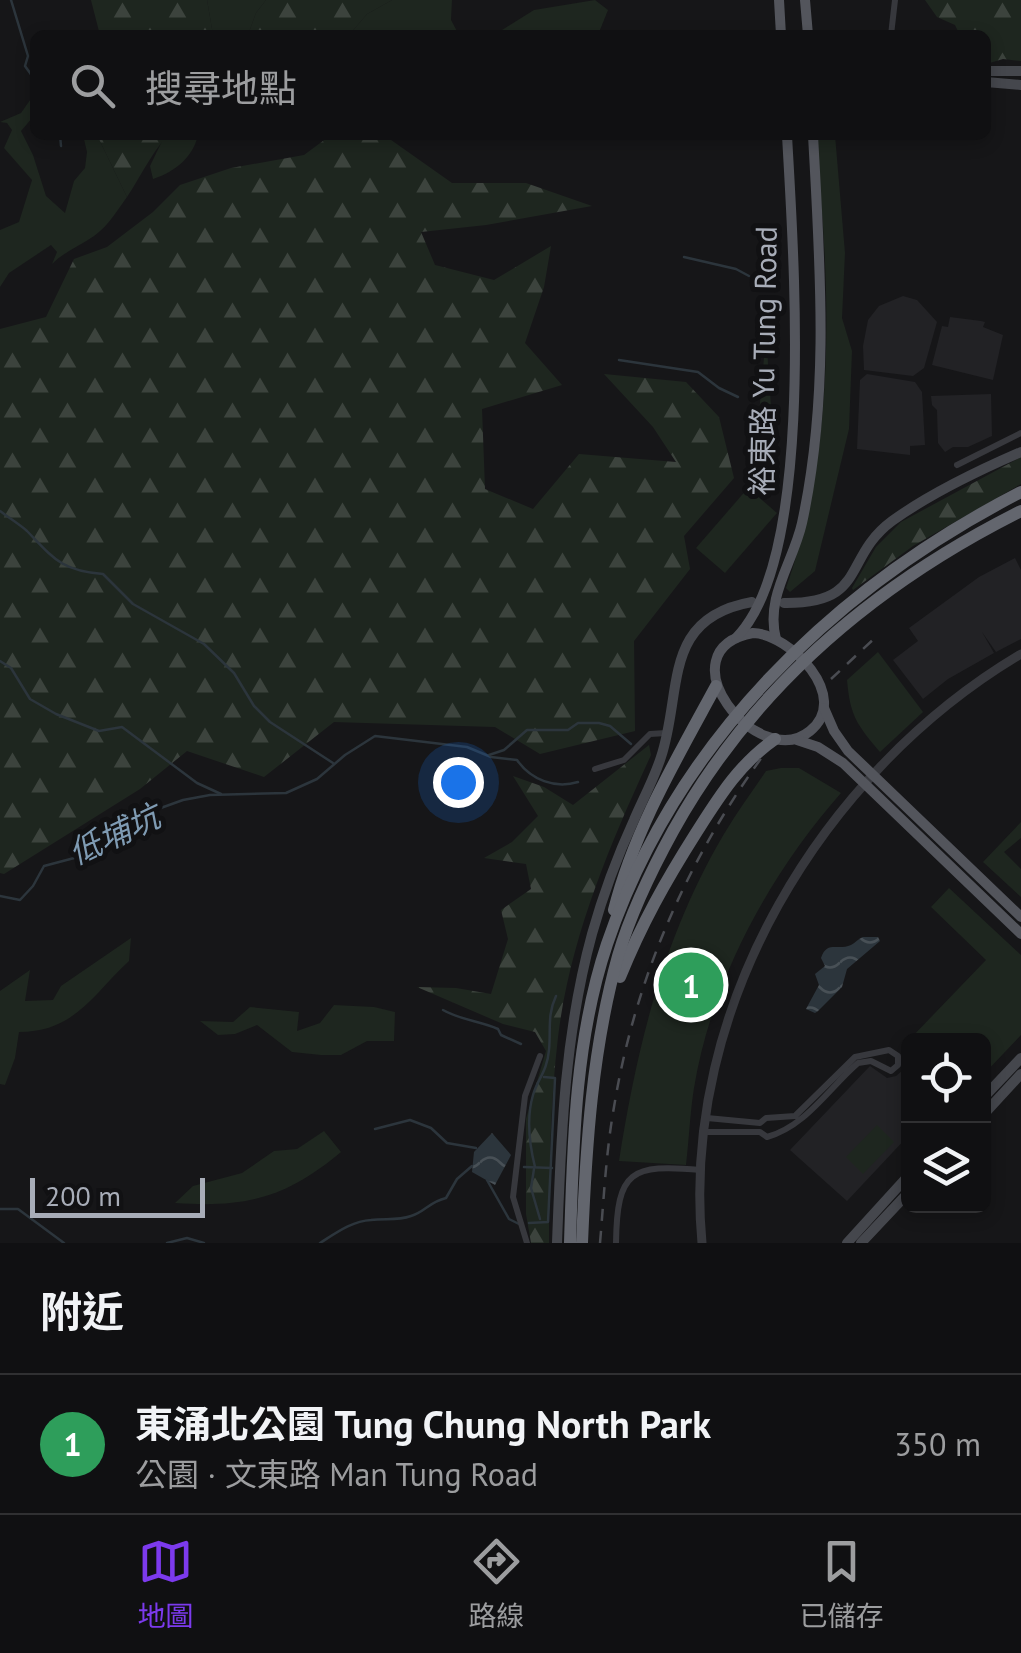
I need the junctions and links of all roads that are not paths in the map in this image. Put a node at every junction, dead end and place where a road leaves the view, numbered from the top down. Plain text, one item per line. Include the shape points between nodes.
1 (778, 0) edge
2 (805, 0) edge
3 (895, 0) edge
4 (781, 30) edge
5 (809, 30) edge
6 (892, 30) edge
7 (991, 70) edge
8 (1021, 72) edge
9 (991, 82) edge
10 (1021, 84) edge
11 (788, 140) edge
12 (813, 140) edge
13 (1021, 433) edge
14 (1021, 452) edge
15 (957, 465) dead end
16 (1021, 492) edge
17 (1021, 511) edge
18 (752, 602) dead end
19 (784, 603) dead end
20 (736, 638) junction
21 (780, 642) junction
22 (1021, 654) edge
23 (716, 686) junction
24 (824, 707) junction
25 (667, 732) junction
26 (794, 739) junction
27 (776, 740) junction
28 (854, 765) junction
29 (596, 769) dead end
30 (932, 840) junction
31 (1021, 917) edge
32 (1021, 934) edge
33 (606, 946) junction
34 (608, 1010) junction
35 (540, 1056) dead end
36 (1021, 1058) edge
37 (1021, 1074) edge
38 (991, 1090) edge
39 (991, 1106) edge
40 (706, 1118) junction
41 (772, 1119) junction
42 (760, 1128) junction
43 (705, 1132) junction
44 (777, 1132) junction
45 (701, 1170) junction
46 (901, 1184) edge
47 (901, 1200) edge
48 (526, 1243) edge
49 (556, 1243) edge
50 (570, 1243) edge
51 (582, 1243) edge
52 (616, 1243) edge
53 (702, 1243) edge
54 (846, 1243) edge
55 (861, 1243) edge

1 - 4 main road
2 - 5 main road
3 - 6 street
7 - 8 main road
9 - 10 main road
11 - 20 main road, 裕東路 Yu Tung Road via 794,304 786,495 768,584
12 - 21 main road, 裕東路 Yu Tung Road via 821,375 799,537 773,606
13 - 15 street
14 - 19 main road via 893,521 836,593
16 - 33 highway via 878,579 756,691 683,788
17 - 34 highway via 935,558 863,609 752,713 652,870 627,930
18 - 25 main road via 714,615 688,641 674,678
20 - 21 main road via 753,632
20 - 23 main road via 717,659
21 - 24 main road via 814,673
22 - 40 street via 945,706 850,798 820,839 770,918 742,982
23 - 27 main road via 754,730
23 - 33 highway via 626,867
24 - 26 main road via 814,727
24 - 28 main road
25 - 29 street via 650,734 624,760
25 - 49 main road via 608,886 576,1001
26 - 27 main road
26 - 28 main road
27 - 34 highway via 736,774 669,875
28 - 30 main road
30 - 31 main road
30 - 32 main road
33 - 50 highway via 580,1075
34 - 51 highway via 589,1118
35 - 48 street via 524,1096 514,1183
36 - 38 main road
37 - 39 main road
40 - 42 street
40 - 43 street
41 - 42 street
41 - 44 street
41 - 44 street via 794,1116 855,1057 889,1050 898,1056 891,1071 871,1060 858,1063 798,1123
42 - 43 street
42 - 44 street via 770,1137
43 - 45 street
45 - 52 street via 651,1168 628,1179 618,1203
45 - 53 street
46 - 54 main road
47 - 55 main road

